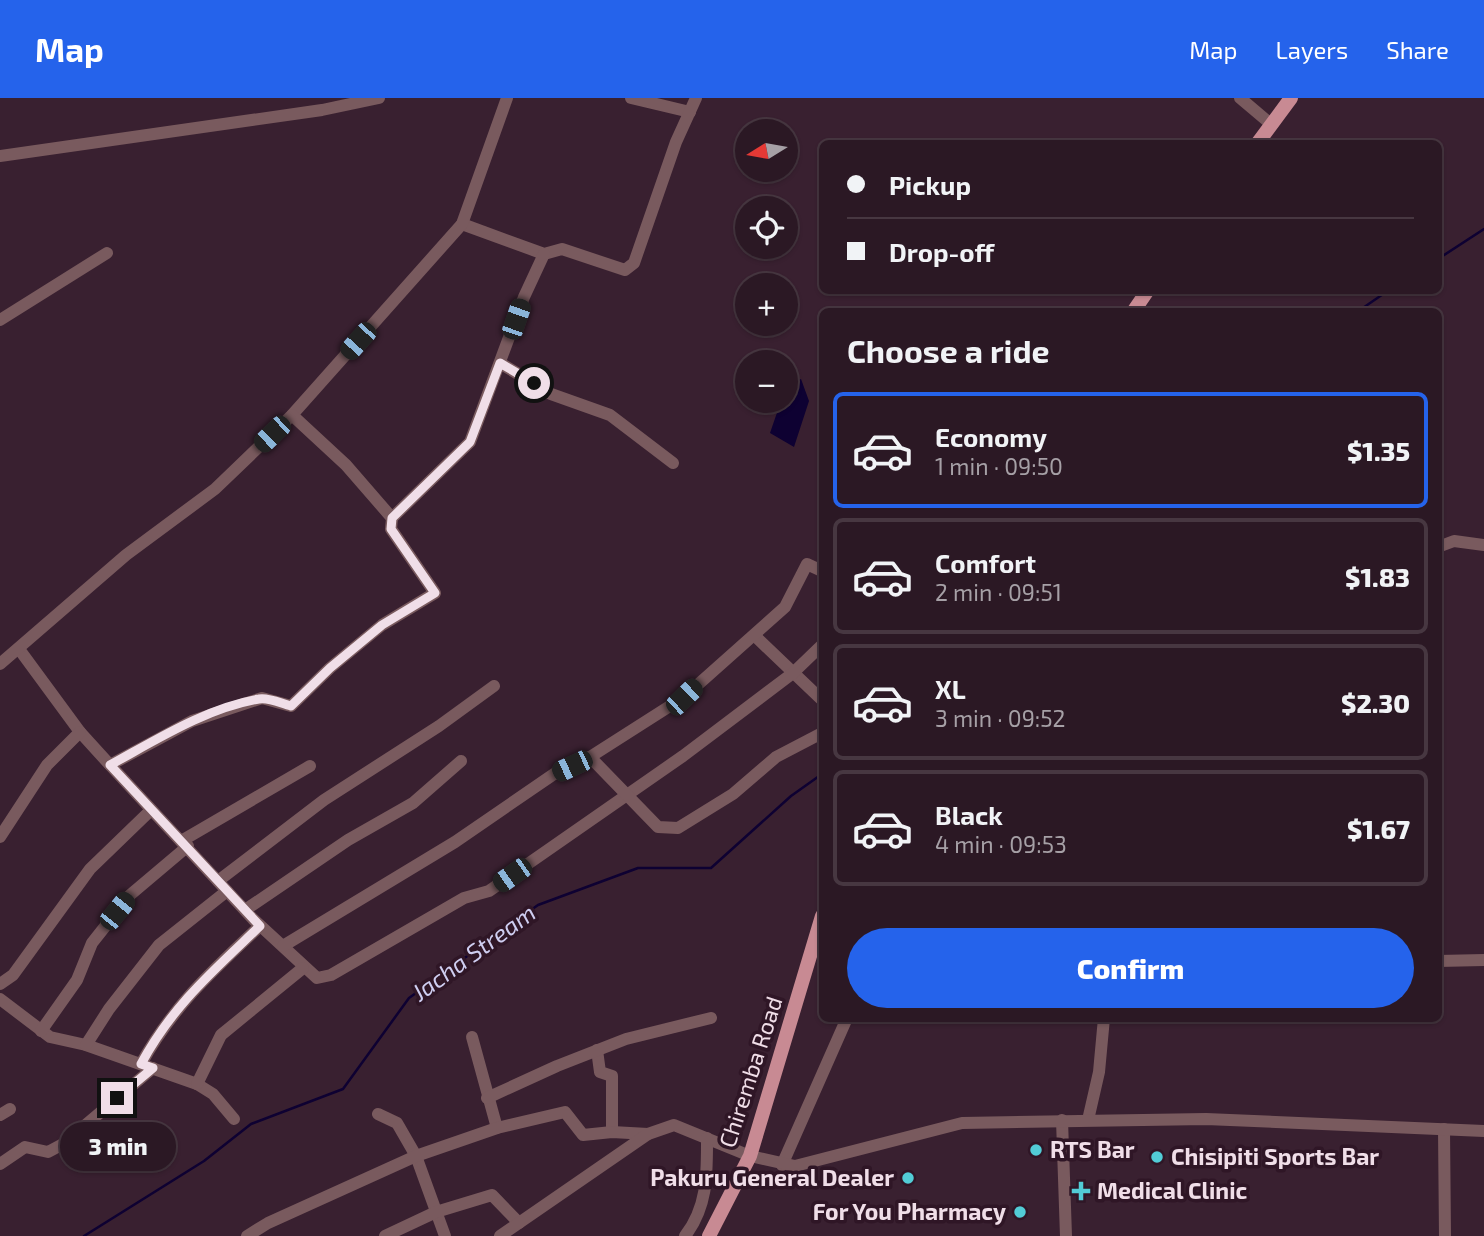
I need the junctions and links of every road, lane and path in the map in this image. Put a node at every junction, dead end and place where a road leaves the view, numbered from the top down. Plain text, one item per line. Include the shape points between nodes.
1 (379, 98) edge
2 (507, 98) edge
3 (631, 98) edge
4 (696, 98) edge
5 (1240, 98) edge
6 (1291, 98) edge
7 (690, 112) junction
8 (1272, 125) junction
9 (1259, 140) edge
10 (0, 156) edge
11 (462, 224) junction
12 (107, 253) dead end
13 (544, 254) junction
14 (0, 320) edge
15 (500, 363) junction
16 (292, 415) junction
17 (673, 463) dead end
18 (392, 518) junction
19 (1484, 545) edge
20 (1442, 546) edge
21 (819, 570) edge
22 (755, 636) junction
23 (819, 648) edge
24 (19, 649) junction
25 (0, 664) edge
26 (793, 673) junction
27 (494, 685) dead end
28 (819, 697) edge
29 (80, 732) junction
30 (819, 735) edge
31 (590, 757) junction
32 (461, 761) dead end
33 (110, 765) junction
34 (310, 766) dead end
35 (625, 794) junction
36 (151, 810) junction
37 (0, 836) edge
38 (185, 843) junction
39 (222, 886) junction
40 (245, 910) junction
41 (260, 926) junction
42 (819, 926) edge
43 (283, 946) junction
44 (1484, 960) edge
45 (1442, 961) edge
46 (303, 968) junction
47 (0, 984) edge
48 (3, 1008) edge
49 (711, 1018) dead end
50 (845, 1022) edge
51 (1104, 1022) edge
52 (41, 1031) junction
53 (472, 1037) dead end
54 (86, 1045) junction
55 (597, 1051) junction
56 (147, 1066) junction
57 (197, 1084) junction
58 (487, 1098) junction
59 (378, 1114) dead end
60 (234, 1119) dead end
61 (1062, 1120) junction
62 (1087, 1120) junction
63 (496, 1128) junction
64 (1444, 1129) junction
65 (1484, 1131) edge
66 (612, 1132) junction
67 (648, 1134) junction
68 (707, 1138) junction
69 (416, 1156) junction
70 (750, 1156) junction
71 (0, 1164) edge
72 (782, 1165) junction
73 (436, 1212) junction
74 (519, 1223) junction
75 (247, 1236) edge
76 (385, 1236) edge
77 (445, 1236) edge
78 (500, 1236) edge
79 (685, 1236) edge
80 (709, 1236) edge
81 (1066, 1236) edge
82 (1445, 1236) edge

1 - 10 street
2 - 11 street
3 - 7 street
4 - 7 street
5 - 8 street
6 - 8 main road
7 - 13 street via 634,263 625,270 562,249
8 - 9 main road
11 - 13 street
11 - 16 street
12 - 14 street
13 - 15 street
15 - 17 street via 551,394 610,415
15 - 18 street via 470,442
16 - 18 street via 346,465
16 - 24 street via 215,489 126,555
18 - 33 street via 391,529 435,593 382,625 291,706 262,698 227,709 192,721
19 - 20 street via 1454,541
21 - 22 street via 807,564 785,607
22 - 26 street
22 - 31 street via 684,697
23 - 26 street
24 - 25 street
24 - 29 street
26 - 28 street
26 - 35 street
27 - 39 street via 324,800
29 - 33 street
29 - 37 street via 47,765
30 - 35 street via 776,757 733,794 678,828 657,827
31 - 35 street
31 - 43 street via 554,774 455,842
32 - 40 street via 413,803 348,840
33 - 36 street
34 - 38 street
35 - 46 street via 489,891 464,898 331,975 317,978
36 - 38 street
36 - 47 street via 90,869 13,975
38 - 39 street
38 - 52 street via 130,895 92,943 77,980
39 - 40 street
39 - 54 street via 159,945
40 - 41 street
41 - 43 street
41 - 56 street via 161,1027
42 - 70 main road, Chiremba Road
43 - 46 street
44 - 45 street
46 - 57 street via 221,1035
48 - 52 street
49 - 55 street via 640,1034
50 - 72 street
51 - 62 street via 1099,1072
52 - 54 street
53 - 58 street
54 - 56 street
55 - 58 street
55 - 66 street via 600,1072 612,1076
56 - 57 street
56 - 71 street via 63,1144 48,1152 24,1147
57 - 60 street via 214,1094
58 - 63 street
59 - 69 street via 397,1123
61 - 62 street
61 - 72 street via 962,1123 795,1166
61 - 81 street
62 - 64 street via 1206,1119
63 - 66 street via 565,1112 583,1135
63 - 69 street
64 - 65 street
64 - 82 street
66 - 67 street
67 - 68 street via 674,1125
67 - 74 street
68 - 70 street
68 - 79 street via 708,1186
69 - 73 street
69 - 75 street
70 - 72 street
70 - 80 main road, Chiremba Road
73 - 74 street via 492,1195
73 - 76 street
73 - 77 street
74 - 78 street

